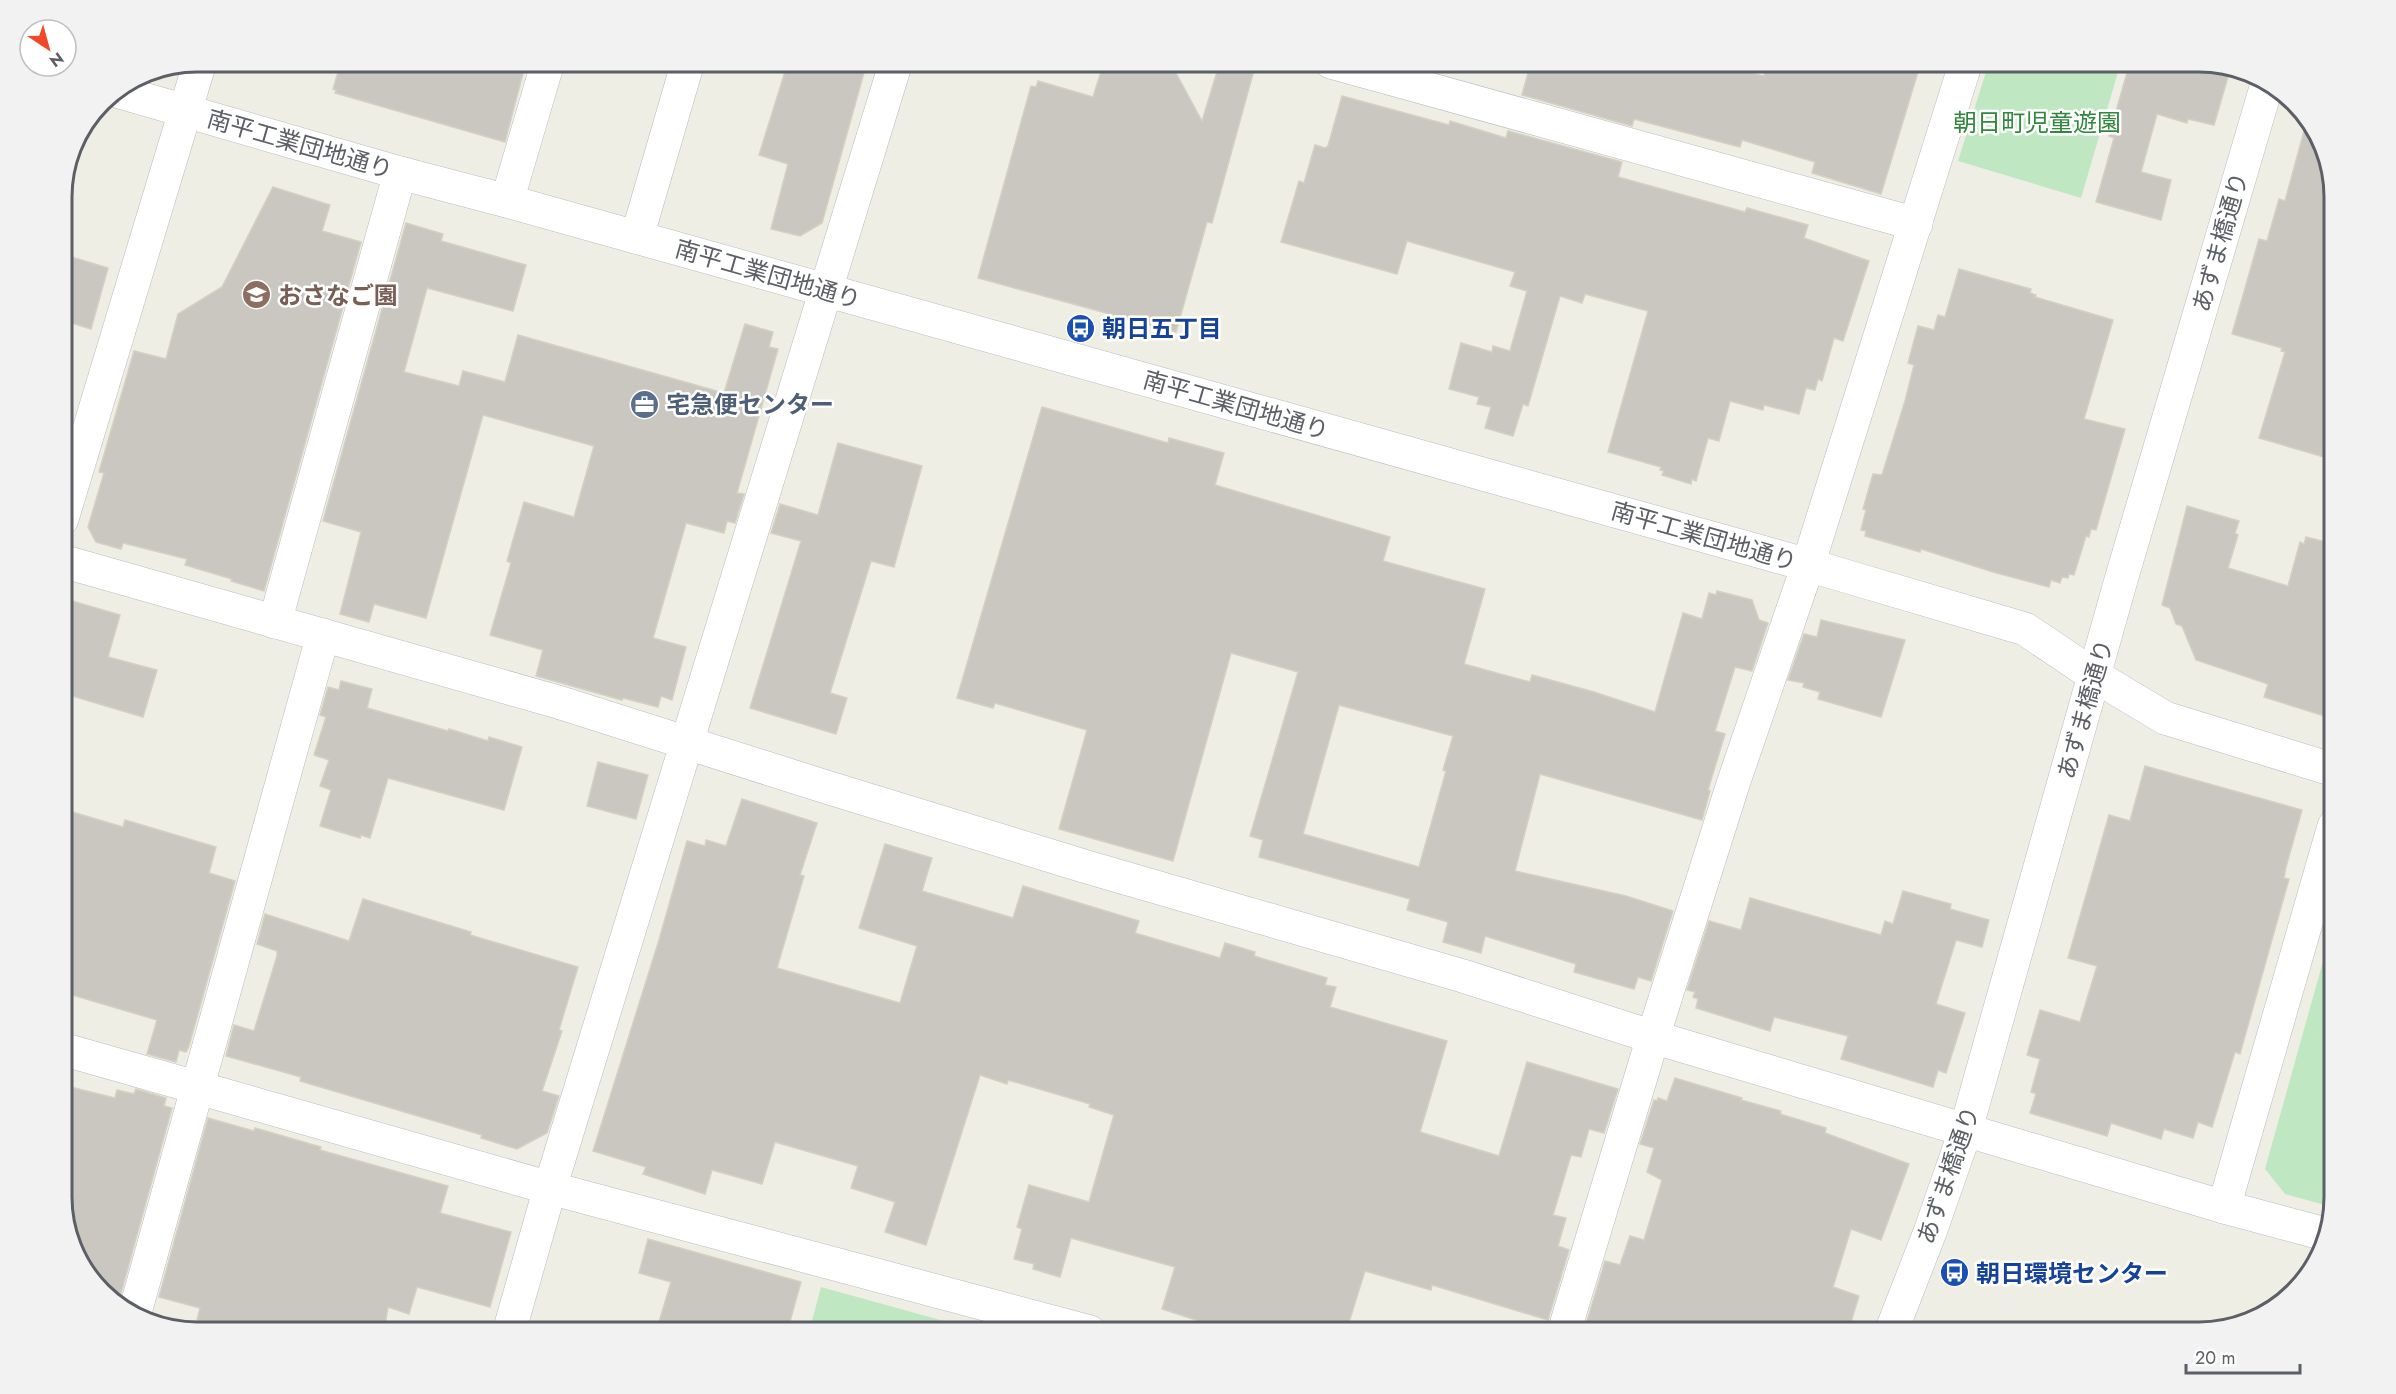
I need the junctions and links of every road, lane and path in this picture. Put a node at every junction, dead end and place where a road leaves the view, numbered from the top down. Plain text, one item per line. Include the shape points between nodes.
1 (197, 72) edge
2 (545, 72) edge
3 (681, 72) edge
4 (893, 72) edge
5 (1367, 72) edge
6 (1963, 72) edge
7 (2265, 91) edge
8 (126, 94) edge
9 (184, 111) junction
10 (400, 173) junction
11 (507, 201) junction
12 (1916, 224) junction
13 (637, 237) junction
14 (827, 291) junction
15 (72, 486) edge
16 (72, 564) edge
17 (1808, 565) junction
18 (275, 622) junction
19 (323, 635) junction
20 (2095, 676) junction
21 (686, 743) junction
22 (2324, 767) edge
23 (2324, 860) edge
24 (1653, 1037) junction
25 (72, 1052) edge
26 (198, 1088) junction
27 (1966, 1129) junction
28 (550, 1188) junction
29 (2223, 1207) junction
30 (2319, 1232) edge
31 (137, 1306) edge
32 (512, 1322) edge
33 (1052, 1322) edge
34 (1567, 1322) edge
35 (1895, 1322) edge

1 - 9 street
2 - 11 street
3 - 13 street
4 - 14 street
5 - 12 street
6 - 12 street
7 - 20 street, あずま橋通り
8 - 9 street, 南平工業団地通り
9 - 10 street, 南平工業団地通り
9 - 15 street
10 - 11 street, 南平工業団地通り
10 - 18 street
11 - 13 street, 南平工業団地通り
12 - 17 street
13 - 14 street, 南平工業団地通り
14 - 17 street, 南平工業団地通り
14 - 21 street
16 - 18 street
17 - 20 street, 南平工業団地通り via 2025,628
17 - 24 street
18 - 19 street
19 - 21 street
19 - 26 street
20 - 22 street, 南平工業団地通り via 2165,718
20 - 27 street, あずま橋通り
21 - 24 street via 1463,976
21 - 28 street
23 - 29 street
24 - 27 street
24 - 34 street
25 - 26 street
26 - 28 street
26 - 31 street
27 - 29 street
27 - 35 street, あずま橋通り
28 - 32 street
28 - 33 street
29 - 30 street

